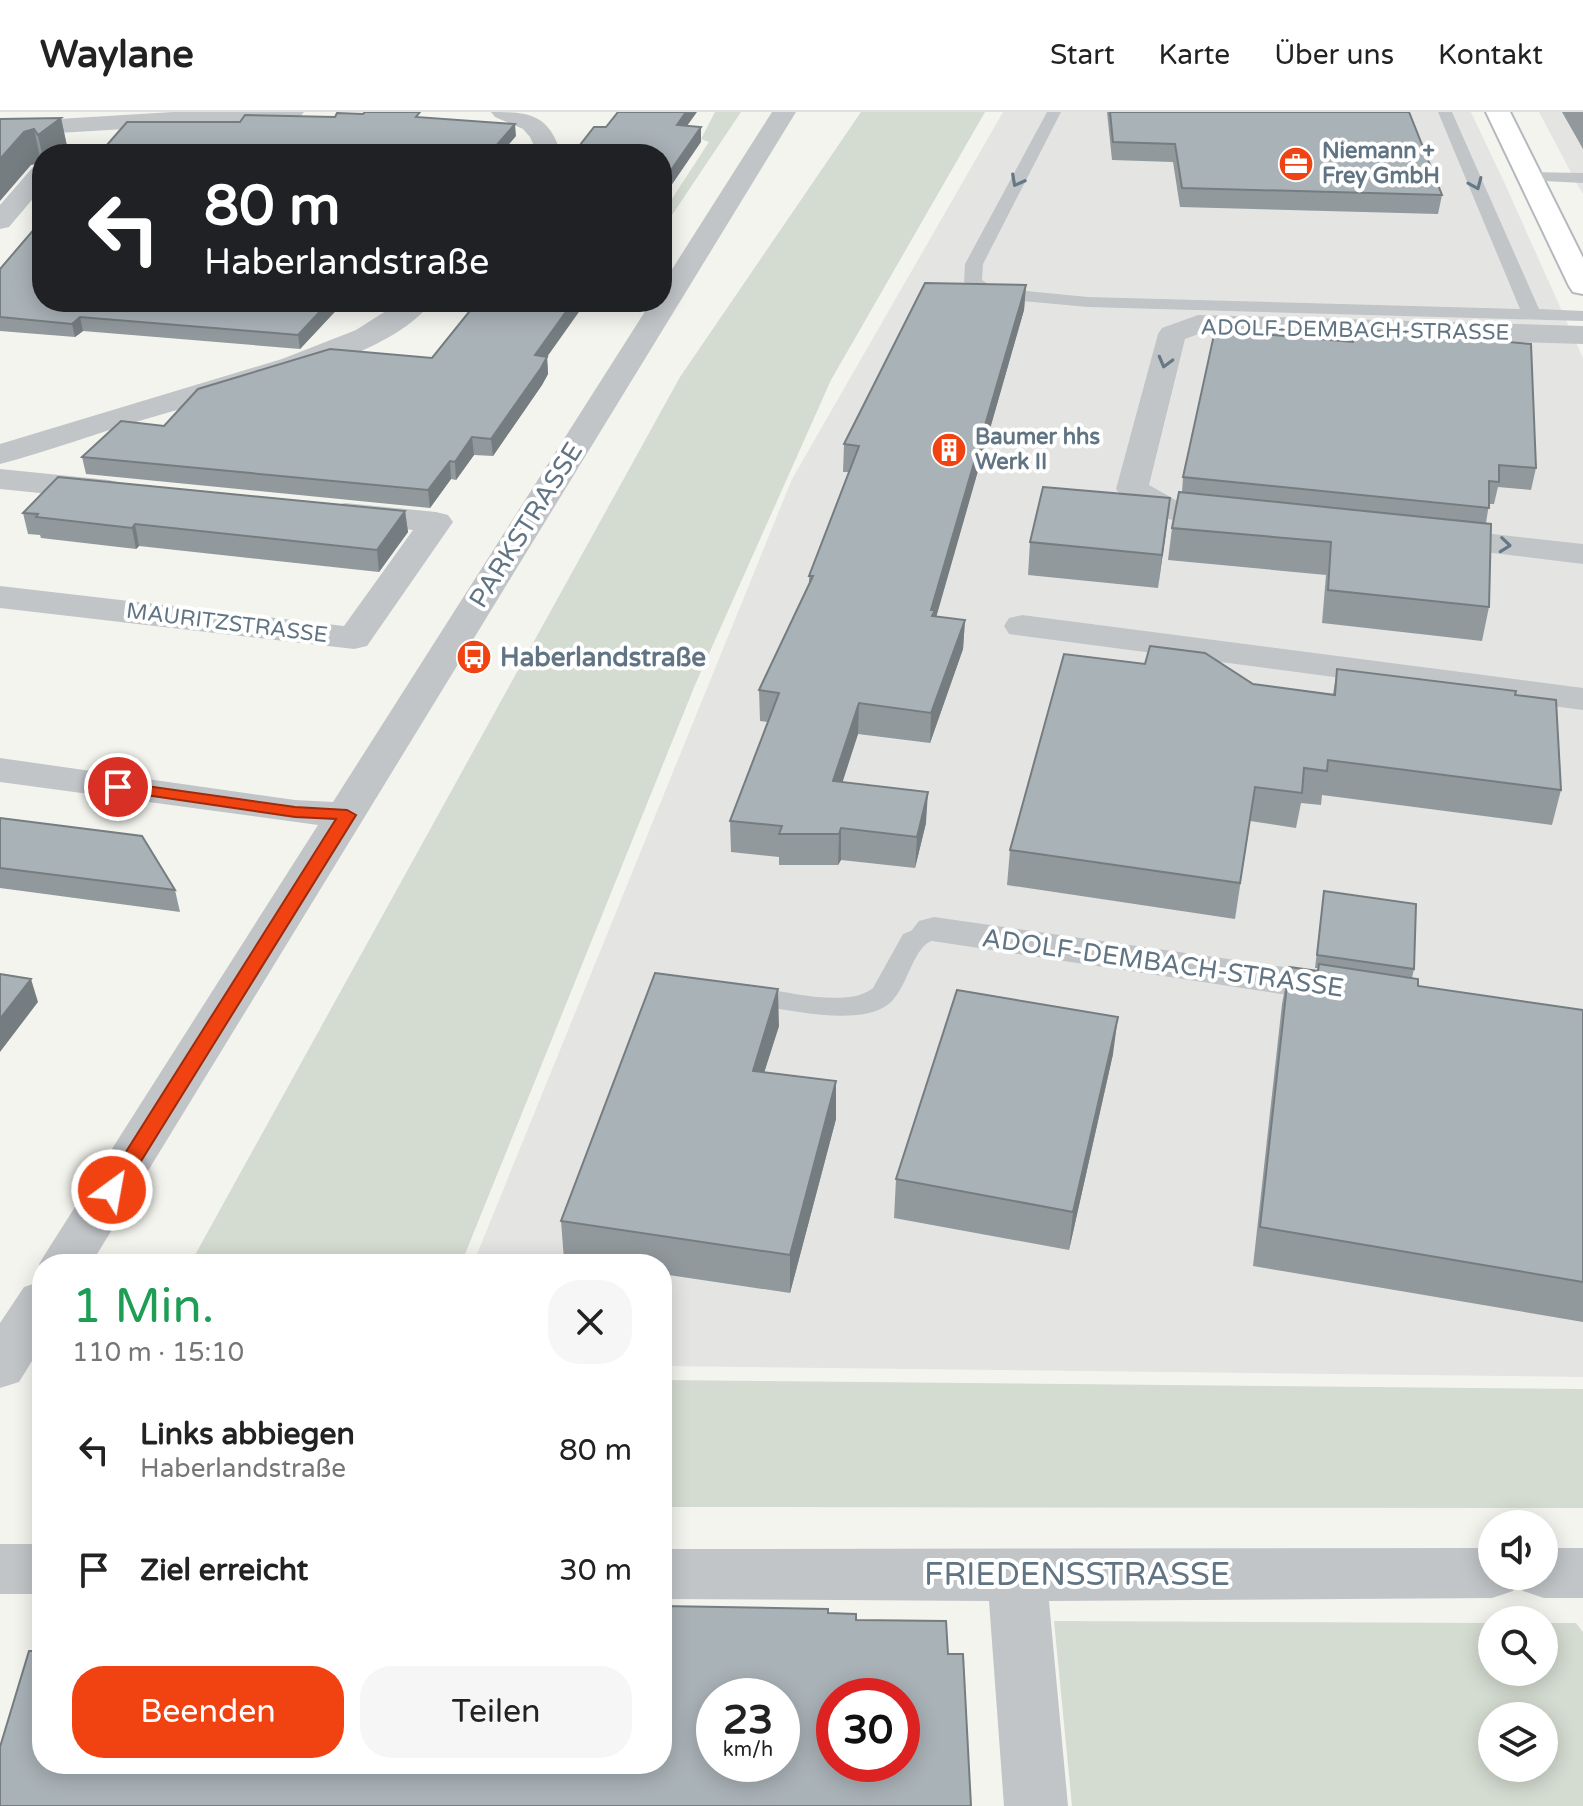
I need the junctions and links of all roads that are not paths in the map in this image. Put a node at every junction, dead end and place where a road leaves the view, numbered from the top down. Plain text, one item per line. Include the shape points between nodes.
1 (292, 112) edge
2 (503, 112) edge
3 (784, 112) edge
4 (1054, 112) edge
5 (1445, 112) edge
6 (1498, 112) edge
7 (53, 119) edge
8 (56, 144) edge
9 (546, 144) edge
10 (1529, 177) junction
11 (1583, 178) edge
12 (32, 184) edge
13 (0, 221) edge
14 (1580, 275) edge
15 (672, 292) edge
16 (407, 312) edge
17 (660, 312) edge
18 (1532, 315) junction
19 (1583, 316) edge
20 (1583, 335) edge
21 (0, 454) edge
22 (0, 479) edge
23 (140, 493) edge
24 (311, 509) edge
25 (1265, 521) edge
26 (1405, 535) edge
27 (1583, 554) edge
28 (0, 597) edge
29 (1022, 626) dead end
30 (1583, 699) edge
31 (0, 770) edge
32 (347, 815) junction
33 (934, 930) joint
34 (715, 988) edge
35 (1393, 996) edge
36 (71, 1254) edge
37 (32, 1317) edge
38 (0, 1367) edge
39 (0, 1569) edge
40 (32, 1569) edge
41 (1478, 1573) edge
42 (1558, 1573) edge
43 (1583, 1573) edge
44 (672, 1574) edge
45 (1017, 1576) junction
46 (1036, 1806) edge

1 - 7 street
2 - 9 street via 530,123
3 - 15 street, PARKSTRASSE
4 -> 18 lane via 974,264 973,282 990,293 1088,302
5 -> 18 lane
6 - 10 main road
7 - 8 street
10 - 11 lane
10 - 14 main road
12 - 13 street
16 - 21 street via 303,361
17 - 32 street, PARKSTRASSE
18 - 19 lane
20 -> 25 street, ADOLF-DEMBACH-STRASSE via 1198,324 1172,334 1132,489 1171,511
22 - 23 street
24 - 28 street, MAURITZSTRASSE via 436,522 354,638
26 -> 27 street
29 - 30 street
31 - 32 street
32 - 36 street, PARKSTRASSE
33 - 34 lane via 913,940 874,1002 832,1008
33 - 35 street, ADOLF-DEMBACH-STRASSE
37 - 38 street
39 - 40 street
41 - 45 street, FRIEDENSSTRASSE
42 - 43 street
44 - 45 street, FRIEDENSSTRASSE
45 - 46 street

